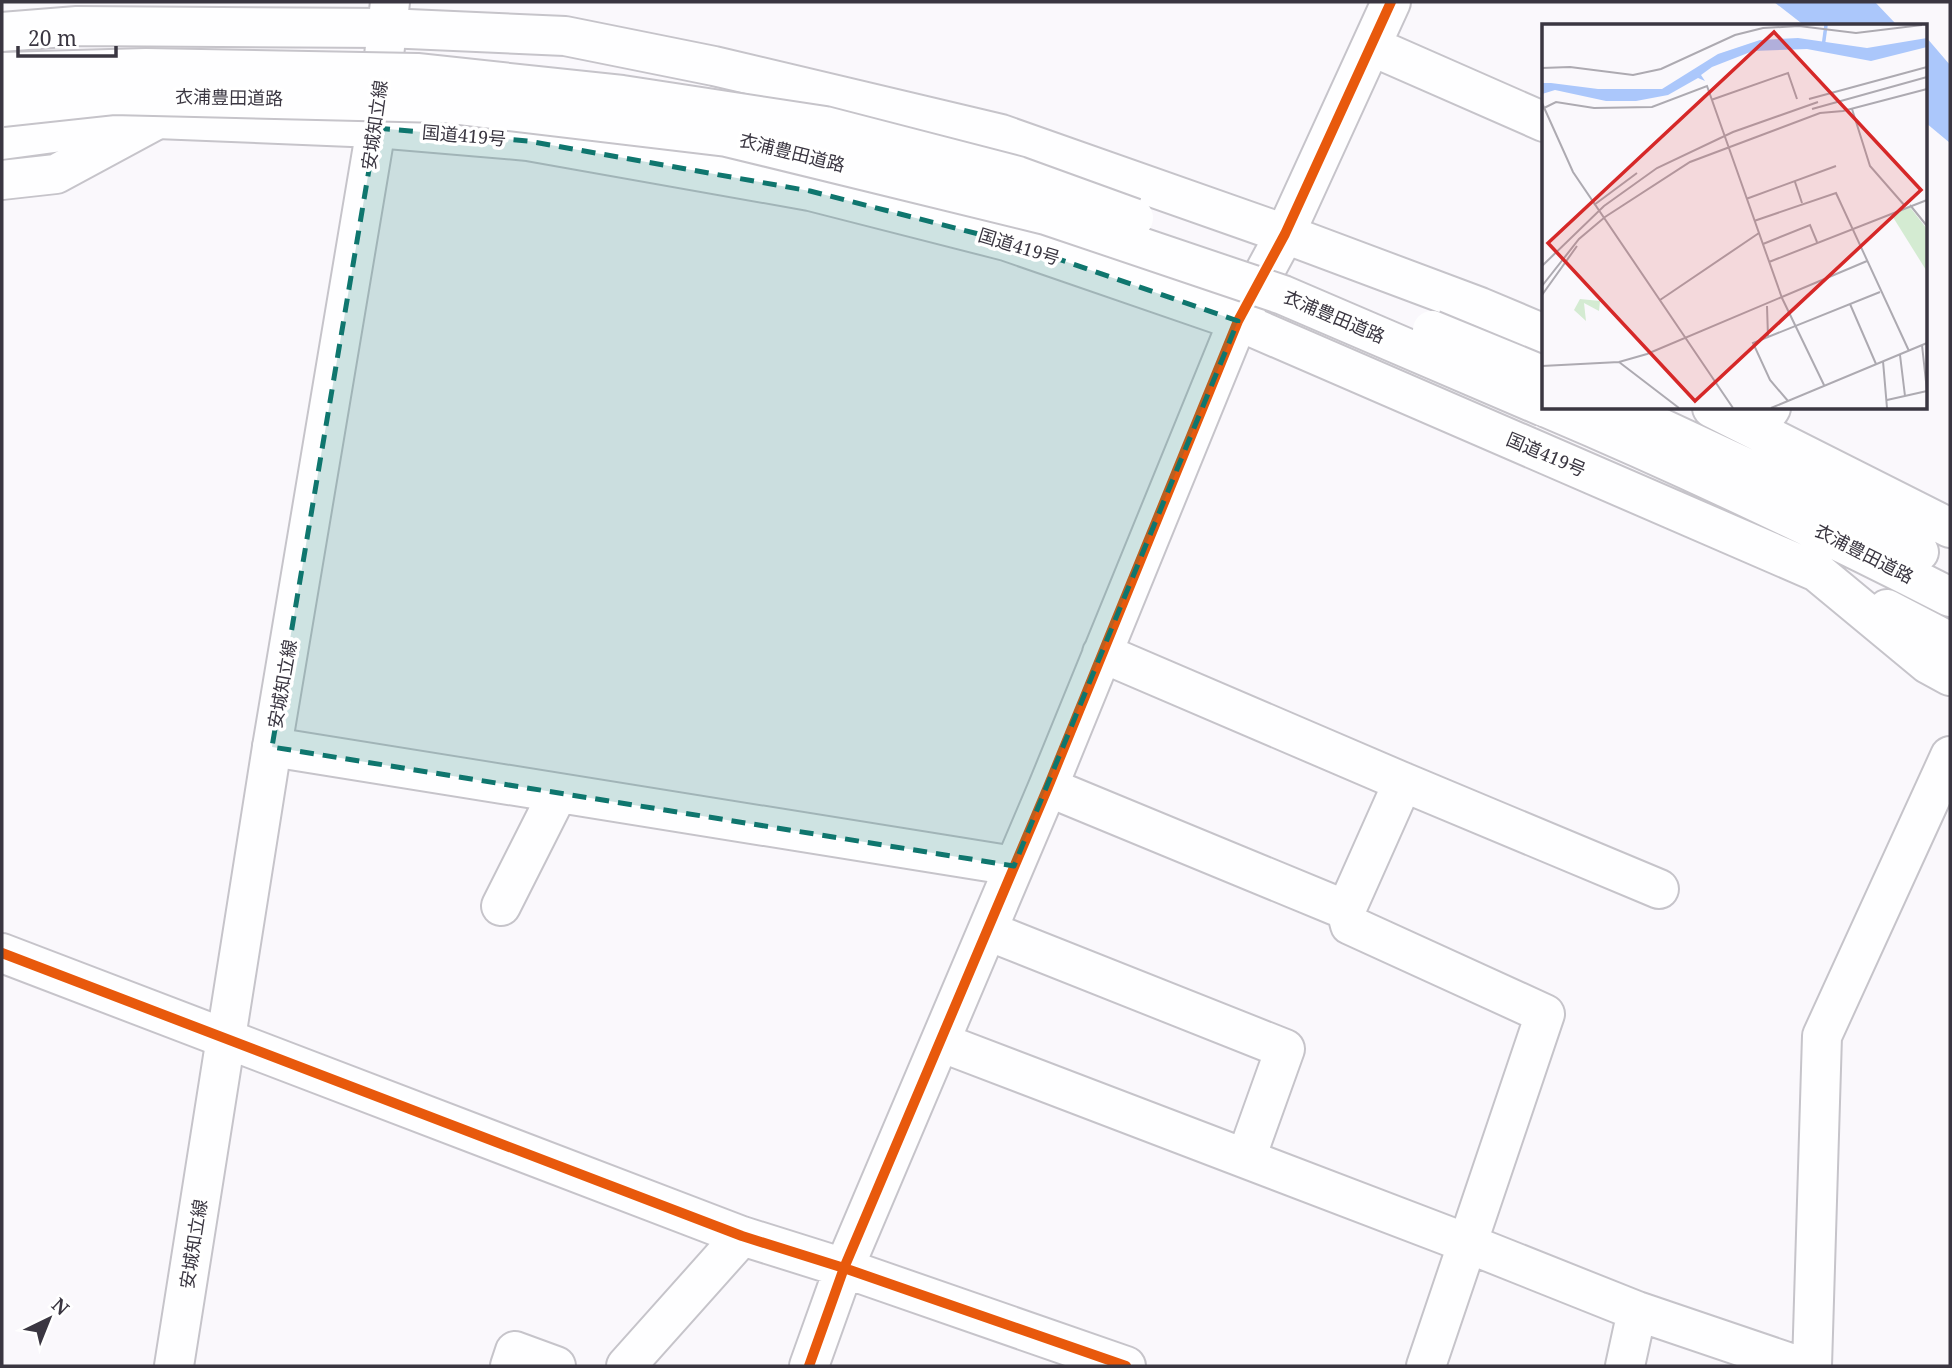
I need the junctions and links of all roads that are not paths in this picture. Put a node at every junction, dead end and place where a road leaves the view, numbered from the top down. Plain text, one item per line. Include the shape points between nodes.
1 (1391, 2) edge
2 (388, 15) edge
3 (2, 32) edge
4 (1371, 46) junction
5 (2, 72) edge
6 (2, 107) edge
7 (158, 119) junction
8 (1542, 121) edge
9 (376, 128) junction
10 (2, 140) edge
11 (2, 180) edge
12 (1285, 234) junction
13 (1238, 321) junction
14 (1542, 333) edge
15 (1542, 375) edge
16 (1542, 405) edge
17 (1553, 410) edge
18 (1622, 410) edge
19 (1716, 410) edge
20 (1950, 528) edge
21 (1950, 569) edge
22 (1817, 572) junction
23 (1950, 597) edge
24 (1950, 642) edge
25 (1102, 653) junction
26 (1950, 676) edge
27 (272, 747) junction
28 (1950, 756) edge
29 (1403, 782) junction
30 (1048, 787) junction
31 (558, 793) junction
32 (1014, 866) junction
33 (1659, 889) dead end
34 (501, 906) dead end
35 (1346, 910) junction
36 (988, 931) junction
37 (2, 953) edge
38 (227, 1039) junction
39 (940, 1042) junction
40 (1246, 1158) junction
41 (742, 1236) junction
42 (1469, 1244) junction
43 (844, 1268) junction
44 (1637, 1311) junction
45 (174, 1366) edge
46 (510, 1366) edge
47 (556, 1366) edge
48 (625, 1366) edge
49 (808, 1366) edge
50 (1126, 1366) edge
51 (1426, 1366) edge
52 (1625, 1366) edge
53 (1799, 1366) edge
54 (1812, 1366) edge

1 - 4 main road
2 - 3 main road
2 - 9 main road, 安城知立線
2 - 12 main road via 565,36 1001,134
4 - 8 main road
4 - 12 main road
5 - 15 main road, 衣浦豊田道路, bridge via 146,68 417,73 622,95 825,126 1018,176 1332,289
6 - 16 main road, 衣浦豊田道路, bridge via 113,95 442,103 727,137 1059,220 1283,295
7 - 9 main road, 国道419号
7 - 10 main road, 国道419号
7 - 11 main road via 57,174
9 - 13 main road, 国道419号 via 528,141 810,191 1006,241
9 - 27 main road, 安城知立線
12 - 13 main road
12 - 14 main road
13 - 22 main road, 国道419号
13 - 25 main road
17 - 23 main road, 衣浦豊田道路 via 1827,535
18 - 21 main road, 衣浦豊田道路 via 1849,515
19 - 20 main road
22 - 24 main road
22 - 26 main road, 国道419号 via 1928,664
25 - 29 main road
25 - 30 main road
27 - 31 main road
27 - 38 main road, 安城知立線
28 - 54 main road via 1822,1036
29 - 33 main road
29 - 35 main road
30 - 32 main road
30 - 35 main road
31 - 32 main road
31 - 34 main road
32 - 36 main road
35 - 42 main road via 1350,925 1545,1014
36 - 39 main road
36 - 40 main road via 1285,1049
37 - 38 main road
38 - 41 main road
38 - 45 main road, 安城知立線
39 - 40 main road
39 - 43 main road
40 - 42 main road
41 - 43 main road
41 - 48 main road
42 - 44 main road
42 - 51 main road
43 - 49 main road
43 - 50 main road
44 - 52 main road
44 - 53 main road
46 - 47 main road via 515,1351

